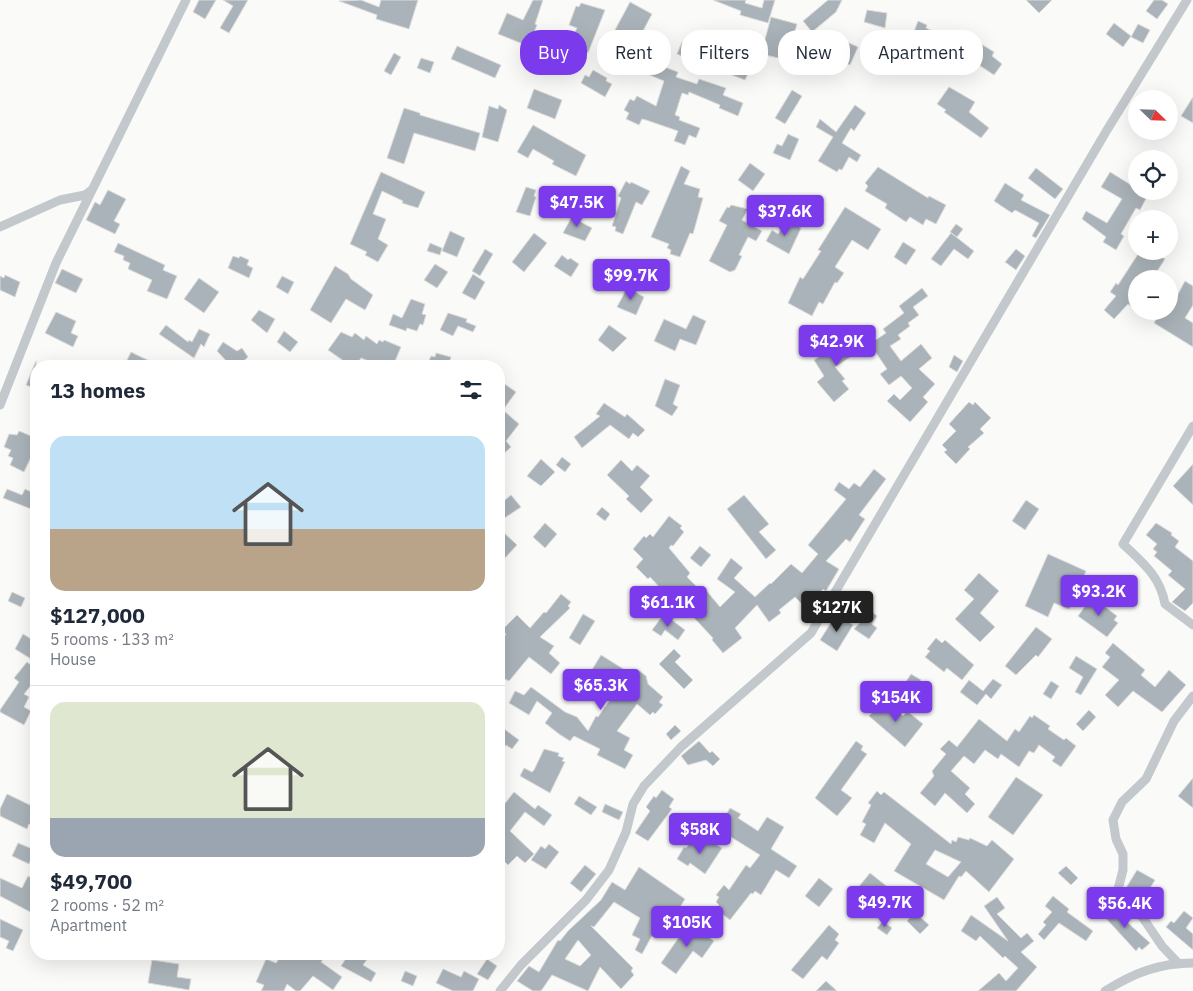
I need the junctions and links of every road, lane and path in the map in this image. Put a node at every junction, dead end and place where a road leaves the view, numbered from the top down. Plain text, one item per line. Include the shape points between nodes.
1 (186, 0) edge
2 (1187, 0) edge
3 (92, 190) junction
4 (0, 227) edge
5 (0, 405) edge
6 (1193, 426) edge
7 (1193, 625) edge
8 (1193, 696) edge
9 (1193, 963) edge
10 (1179, 964) junction
11 (500, 991) edge
12 (1106, 991) edge

1 - 3 street
2 - 11 street via 811,633 680,747 644,786 634,804 610,870
3 - 4 street via 85,195 60,200
3 - 5 street via 56,263
6 - 7 street via 1123,544 1151,572 1162,588 1165,604
8 - 10 street via 1174,721 1146,778 1122,802 1113,820 1123,854 1117,893 1144,918 1162,946
9 - 10 street
10 - 12 street via 1162,964

